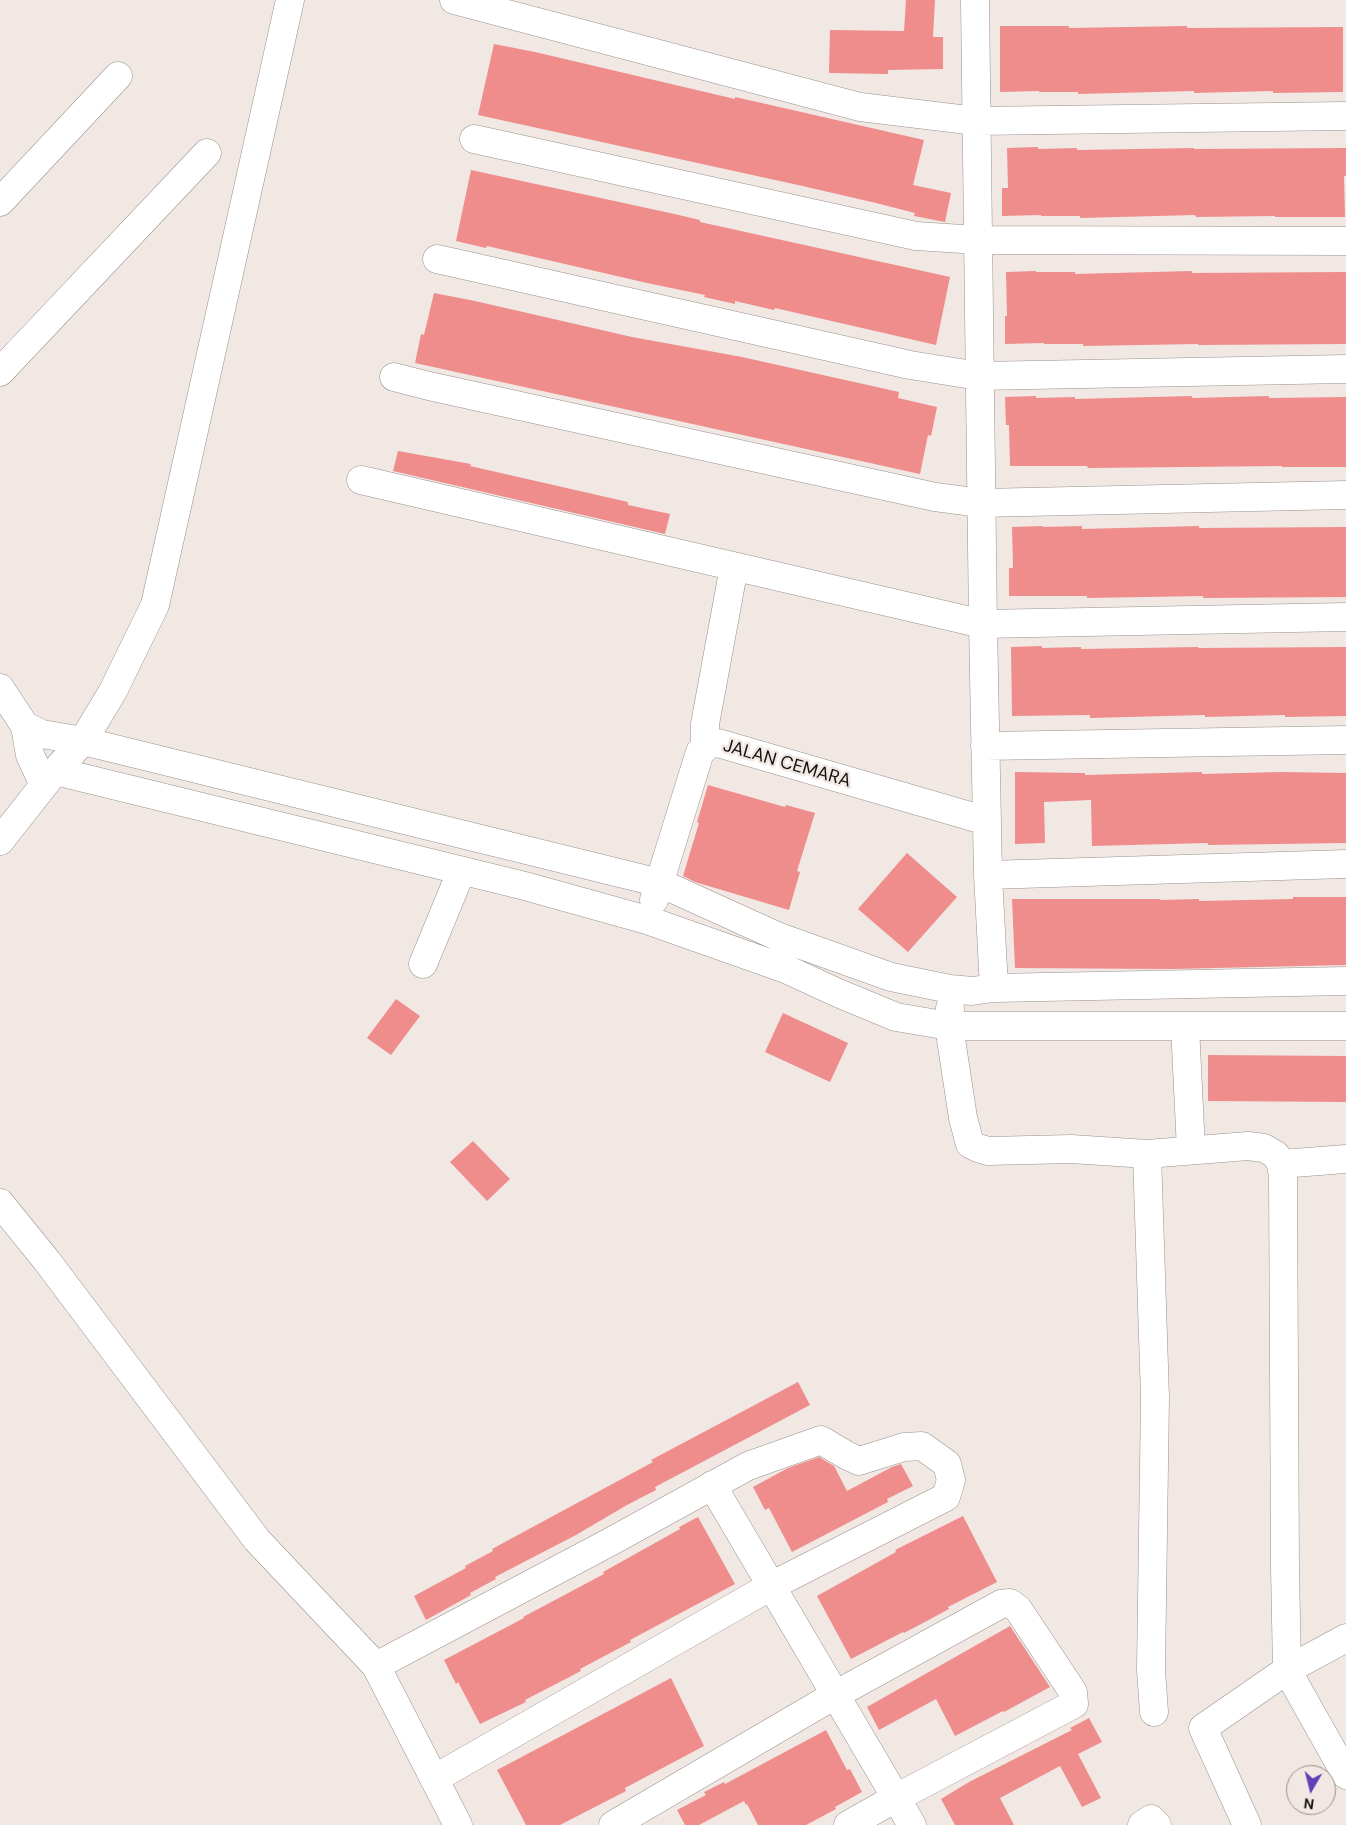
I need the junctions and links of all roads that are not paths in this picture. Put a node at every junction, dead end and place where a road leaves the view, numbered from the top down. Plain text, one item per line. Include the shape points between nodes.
1 (290, 0) edge
2 (454, 0) edge
3 (975, 0) edge
4 (118, 76) dead end
5 (1346, 116) edge
6 (976, 121) junction
7 (474, 139) dead end
8 (207, 153) dead end
9 (0, 202) edge
10 (978, 240) junction
11 (1346, 241) edge
12 (437, 259) dead end
13 (1346, 369) edge
14 (0, 372) edge
15 (979, 376) junction
16 (394, 377) dead end
17 (361, 480) dead end
18 (1346, 495) edge
19 (980, 503) junction
20 (734, 567) junction
21 (1346, 617) edge
22 (983, 624) junction
23 (0, 688) edge
24 (15, 723) edge
25 (1346, 740) edge
26 (83, 741) junction
27 (706, 746) junction
28 (985, 746) junction
29 (50, 778) junction
30 (987, 821) junction
31 (0, 841) edge
32 (1346, 864) edge
33 (461, 872) junction
34 (988, 875) junction
35 (660, 883) junction
36 (647, 920) junction
37 (423, 964) dead end
38 (1346, 981) edge
39 (1231, 983) junction
40 (994, 988) junction
41 (950, 989) junction
42 (950, 1026) junction
43 (1185, 1026) junction
44 (1232, 1026) junction
45 (1346, 1026) edge
46 (1191, 1150) junction
47 (1147, 1154) junction
48 (1346, 1159) edge
49 (1281, 1164) junction
50 (0, 1203) edge
51 (712, 1485) junction
52 (771, 1586) junction
53 (1346, 1638) edge
54 (376, 1666) junction
55 (1288, 1670) junction
56 (835, 1695) junction
57 (1154, 1712) dead end
58 (1346, 1774) edge
59 (434, 1779) junction
60 (896, 1798) junction
61 (458, 1825) edge
62 (613, 1825) edge
63 (848, 1825) edge
64 (912, 1825) edge
65 (1142, 1825) edge
66 (1157, 1825) edge
67 (1247, 1825) edge

1 - 26 street via 154,605 113,690
2 - 6 street via 860,106
3 - 6 street
4 - 9 street
5 - 6 street
6 - 10 street
7 - 10 street via 916,236
8 - 14 street
10 - 11 street
10 - 15 street
12 - 15 street via 910,365
13 - 15 street
15 - 19 street
16 - 19 street via 935,497
17 - 20 street
18 - 19 street
19 - 22 street
20 - 22 street
20 - 27 street via 706,724
21 - 22 street
22 - 28 street
23 - 24 street
24 - 26 street via 42,734
24 - 29 street via 30,755
25 - 28 street
26 - 29 street
26 - 35 street
27 - 30 street, JALAN CEMARA via 718,743
27 - 35 street, JALAN CEMARA via 700,752
28 - 30 street
29 - 31 street
29 - 33 street
30 - 34 street
32 - 34 street
33 - 36 street
33 - 37 street
34 - 40 street
35 - 36 street, JALAN CEMARA
35 - 41 street via 779,937 847,962 891,977
36 - 42 street via 786,969 896,1017
38 - 39 street
39 - 40 street
39 - 44 street
40 - 41 street
41 - 42 street
42 - 43 street
42 - 47 street via 963,1118 970,1144 988,1152 1071,1149
43 - 44 street
43 - 46 street
44 - 45 street
46 - 47 street
46 - 49 street via 1264,1148 1276,1155
47 - 57 street via 1155,1397 1151,1670
48 - 49 street
49 - 55 street via 1284,1568
50 - 54 street via 257,1540
51 - 52 street
51 - 52 street via 748,1466 821,1440 860,1461 904,1447 922,1446 947,1464 951,1480 946,1497
51 - 54 street
52 - 56 street
52 - 59 street
53 - 55 street
54 - 59 street
55 - 58 street
55 - 67 street via 1203,1728
56 - 60 street
56 - 60 street via 1001,1604 1010,1603 1018,1609 1073,1692 1074,1704 1062,1712
56 - 62 street
59 - 61 street
60 - 63 street
60 - 64 street
65 - 66 street via 1151,1820

